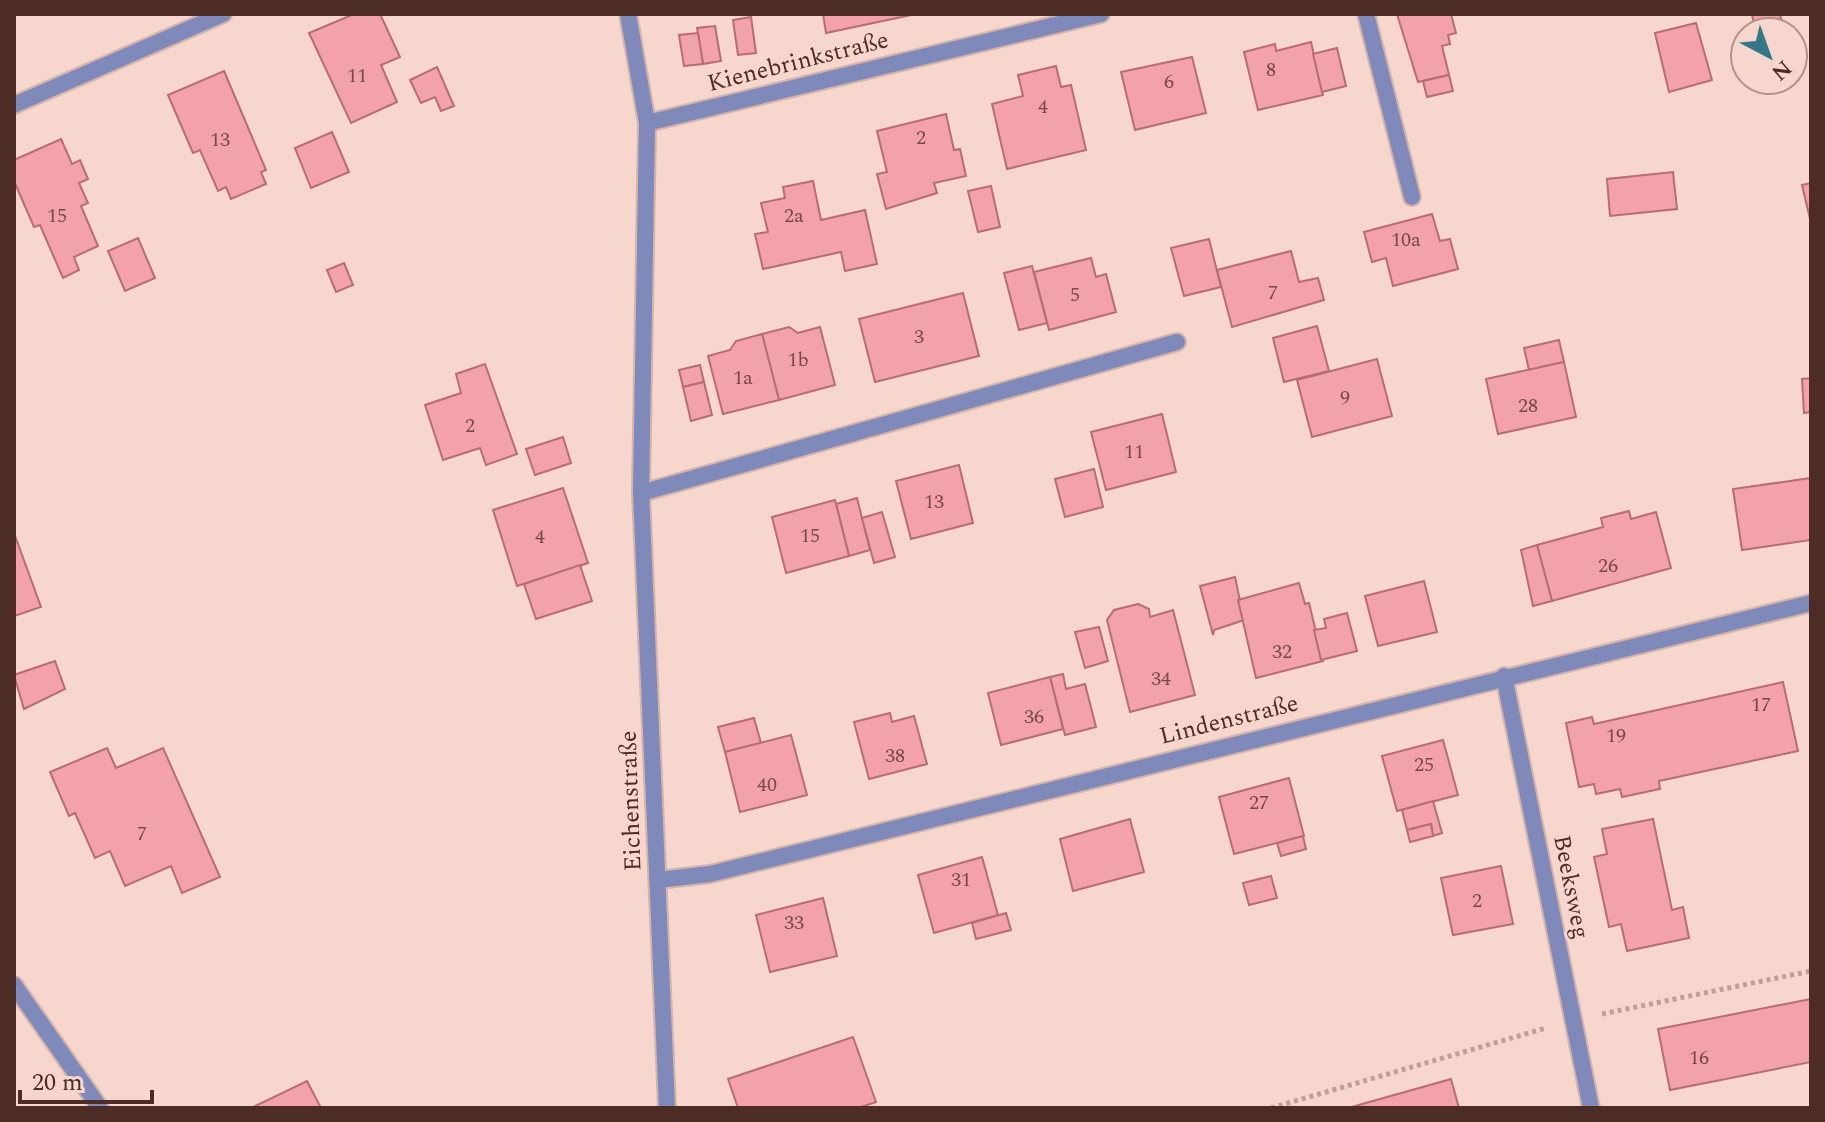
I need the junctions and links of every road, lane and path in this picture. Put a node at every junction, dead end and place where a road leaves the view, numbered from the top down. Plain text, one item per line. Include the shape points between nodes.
1 (223, 14) edge
2 (628, 14) edge
3 (1101, 14) edge
4 (1366, 14) edge
5 (14, 105) edge
6 (647, 123) junction
7 (1412, 197) dead end
8 (1177, 342) dead end
9 (641, 493) junction
10 (1811, 603) edge
11 (1504, 676) junction
12 (658, 880) junction
13 (1811, 971) edge
14 (14, 985) edge
15 (1573, 1020) junction
16 (100, 1108) edge
17 (667, 1108) edge
18 (1271, 1108) edge
19 (1591, 1108) edge

1 - 5 street
2 - 6 street, Eichenstraße
3 - 6 street, Kienebrinkstraße
4 - 7 street
6 - 9 street, Eichenstraße
8 - 9 street
9 - 12 street, Eichenstraße
10 - 11 street, Lindenstraße
11 - 12 street, Lindenstraße via 710,874
11 - 15 street, Beeksweg
12 - 17 street, Eichenstraße
13 - 15 path
14 - 16 street
15 - 18 path
15 - 19 street, Beeksweg

